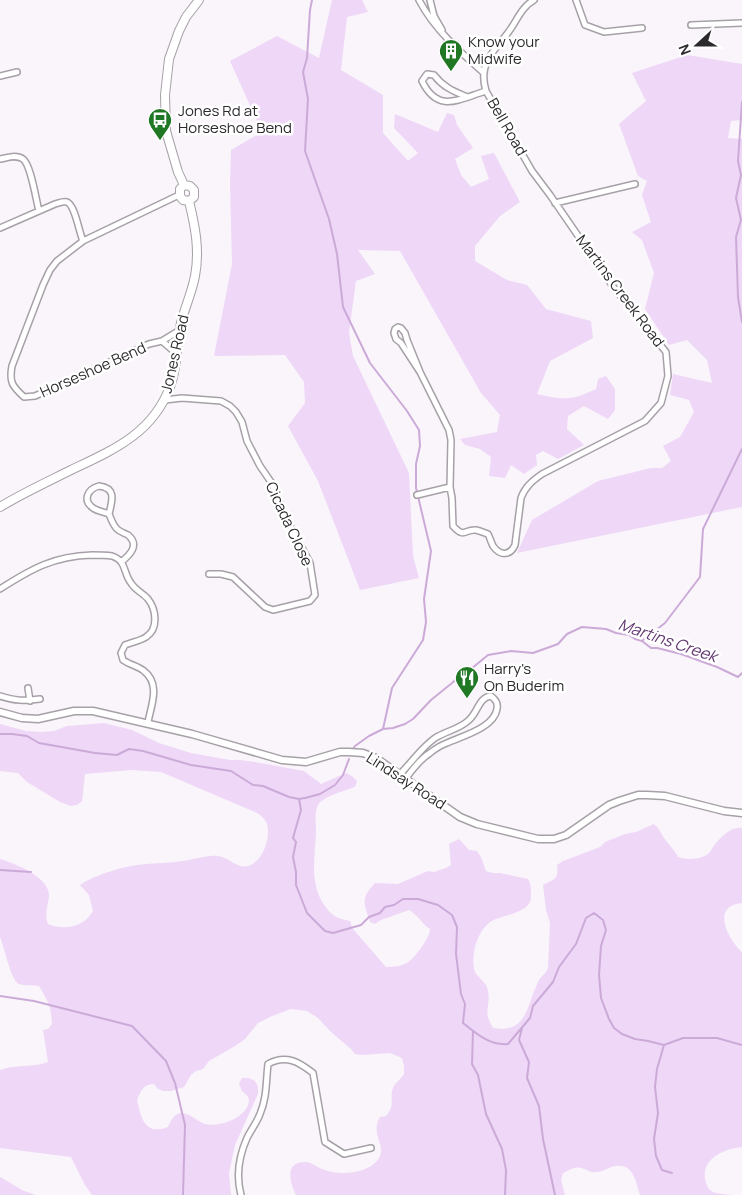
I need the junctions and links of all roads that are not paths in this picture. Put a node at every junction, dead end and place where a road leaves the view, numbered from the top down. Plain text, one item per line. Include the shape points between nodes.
1 (199, 0) edge
2 (419, 0) edge
3 (430, 0) edge
4 (534, 0) edge
5 (576, 0) edge
6 (742, 23) edge
7 (691, 25) dead end
8 (642, 28) dead end
9 (444, 35) junction
10 (17, 72) dead end
11 (484, 73) junction
12 (0, 76) edge
13 (486, 91) junction
14 (467, 97) junction
15 (0, 159) edge
16 (636, 184) dead end
17 (184, 185) junction
18 (179, 195) junction
19 (189, 201) junction
20 (555, 203) junction
21 (39, 211) junction
22 (0, 228) edge
23 (83, 241) junction
24 (180, 330) junction
25 (162, 341) junction
26 (177, 354) junction
27 (420, 372) junction
28 (170, 387) junction
29 (182, 398) junction
30 (165, 400) junction
31 (450, 487) junction
32 (418, 495) dead end
33 (0, 506) edge
34 (109, 514) junction
35 (121, 562) junction
36 (209, 574) dead end
37 (0, 589) edge
38 (28, 688) dead end
39 (0, 696) edge
40 (40, 699) dead end
41 (30, 701) junction
42 (0, 712) edge
43 (148, 722) junction
44 (403, 776) junction
45 (742, 813) edge
46 (371, 1148) dead end
47 (240, 1195) edge

1 - 17 main road via 179,31 169,59 164,95 166,130
2 - 9 street
3 - 9 street
4 - 11 street via 522,11 487,60
5 - 8 street via 586,25 604,32
6 - 7 street
9 - 11 street
10 - 12 street
11 - 13 street, Bell Road
13 - 14 street
13 - 20 street, Bell Road via 532,171
14 - 14 street via 448,102 436,99 422,81 426,74 434,75 450,90
15 - 21 street via 22,158 28,166
16 - 20 street
17 - 18 main road
17 - 19 main road via 194,190
18 - 19 main road
18 - 23 street, Horseshoe Bend
19 - 24 main road, Jones Road via 197,239 197,260
20 - 31 street, Martins Creek Road via 614,288 666,352 668,376 661,403 645,421 542,474 526,487 521,498 515,544 510,552 500,552 488,534 476,530 457,531 453,526
21 - 22 street
21 - 23 street via 65,201 70,203
23 - 25 street, Horseshoe Bend via 57,261 43,285 12,366 10,378 15,388 24,397 35,396
24 - 25 street
24 - 26 main road, Jones Road
25 - 26 street, Horseshoe Bend
26 - 28 main road, Jones Road
27 - 27 street, Martins Creek Road via 396,339 394,333 398,327 405,333
27 - 31 street, Martins Creek Road via 449,430
28 - 29 street
28 - 30 main road, Jones Road
29 - 30 street
29 - 36 street, Cicada Close via 221,401 236,412 310,563 315,595 310,601 273,610 265,607 233,577
30 - 33 main road, Jones Road via 143,428 126,442
31 - 32 street
34 - 34 street via 89,504 87,497 91,489 103,486 111,492
34 - 35 street via 114,526 133,544 131,553
35 - 37 street via 106,555 68,557 46,563
35 - 43 street via 131,584 148,599 154,613 151,634 125,645 121,652 126,663 146,672 152,682 154,696
38 - 41 street
39 - 41 street
40 - 41 street
42 - 43 street, Lindsay Road via 38,719 74,711 93,711
43 - 44 street, Lindsay Road via 282,760 306,762 340,752 363,753
44 - 44 street via 422,749 467,723 487,696 496,700 498,707 489,722 429,753
44 - 45 street, Lindsay Road via 468,821 538,839 566,835 609,805 638,795 665,796
46 - 47 street via 344,1154 325,1142 313,1074 301,1064 283,1059 274,1061 268,1064 261,1114 239,1162

